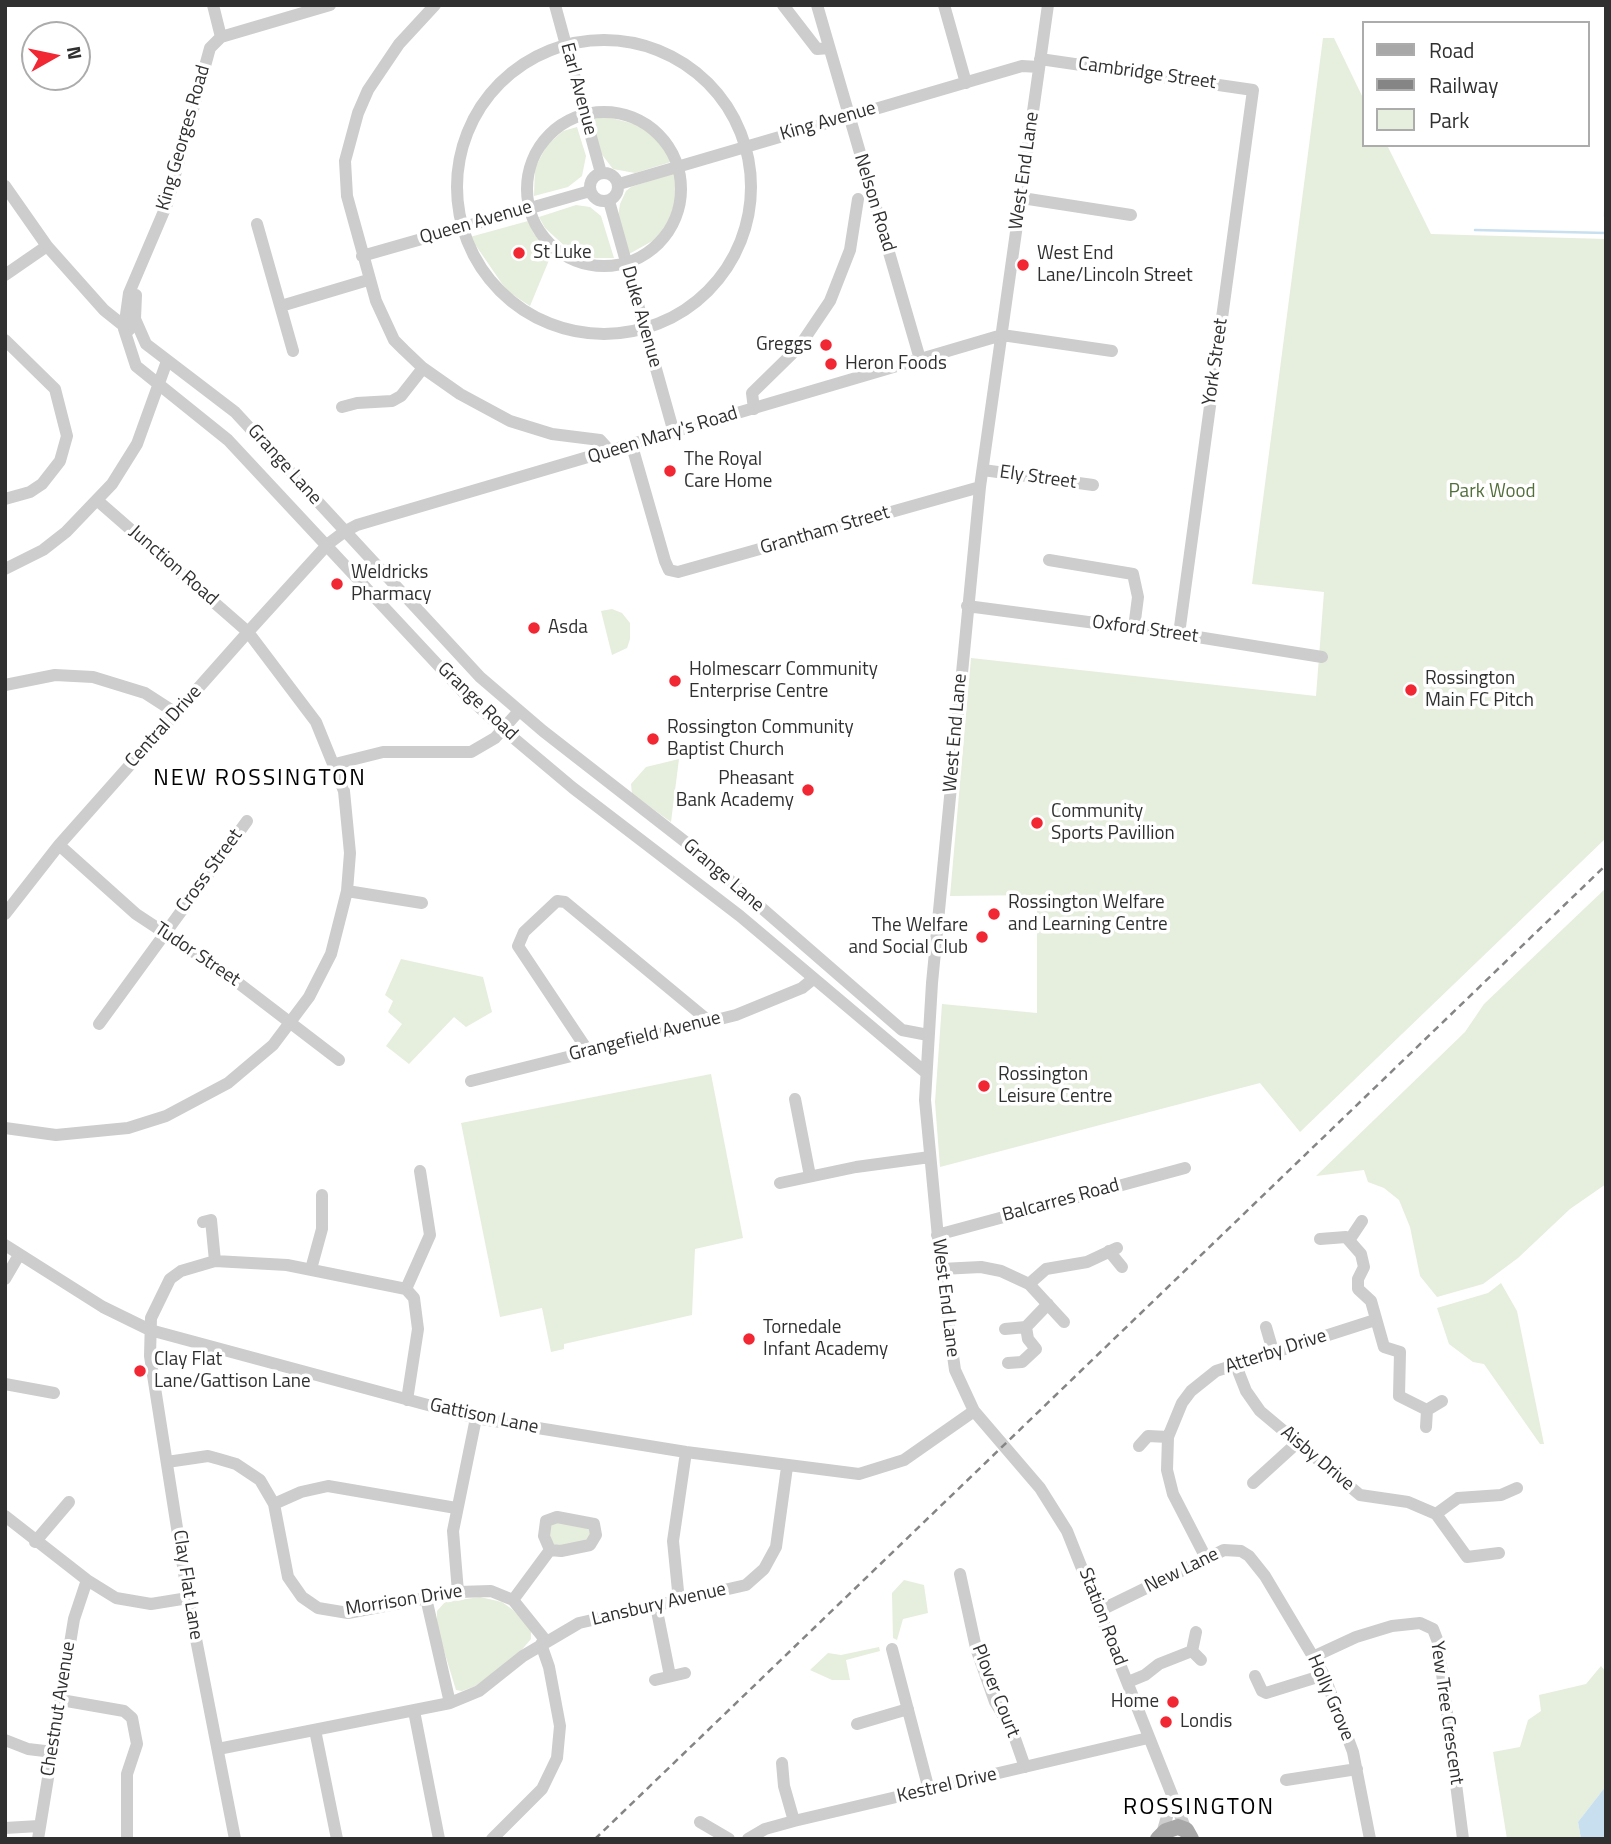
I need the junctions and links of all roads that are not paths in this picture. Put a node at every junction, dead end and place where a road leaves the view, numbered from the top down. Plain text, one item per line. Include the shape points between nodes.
1 (213, 5) edge
2 (330, 5) edge
3 (435, 5) edge
4 (555, 5) edge
5 (783, 5) edge
6 (817, 5) edge
7 (944, 5) edge
8 (1048, 5) edge
9 (221, 37) junction
10 (567, 47) junction
11 (829, 48) junction
12 (1040, 63) junction
13 (966, 83) junction
14 (1252, 90) joint
15 (585, 113) junction
16 (848, 116) junction
17 (746, 145) junction
18 (678, 166) junction
19 (600, 173) junction
20 (618, 184) junction
21 (5, 186) edge
22 (590, 191) junction
23 (1022, 198) junction
24 (858, 199) dead end
25 (608, 201) junction
26 (530, 208) junction
27 (1131, 215) dead end
28 (257, 224) dead end
29 (458, 229) junction
30 (47, 246) junction
31 (362, 256) junction
32 (626, 262) junction
33 (5, 275) edge
34 (368, 279) junction
35 (131, 302) junction
36 (281, 306) junction
37 (104, 310) junction
38 (124, 328) junction
39 (645, 329) junction
40 (139, 332) junction
41 (1003, 335) junction
42 (5, 340) edge
43 (293, 351) dead end
44 (1112, 351) dead end
45 (920, 359) junction
46 (167, 361) junction
47 (422, 368) junction
48 (156, 384) junction
49 (342, 407) dead end
50 (754, 409) junction
51 (674, 433) junction
52 (632, 446) junction
53 (611, 452) junction
54 (983, 470) junction
55 (1093, 485) dead end
56 (980, 487) junction
57 (5, 499) edge
58 (98, 501) junction
59 (344, 531) junction
60 (328, 544) junction
61 (1049, 560) dead end
62 (5, 569) edge
63 (967, 606) junction
64 (418, 612) junction
65 (392, 614) junction
66 (1135, 628) junction
67 (248, 632) junction
68 (1179, 634) junction
69 (1322, 657) dead end
70 (438, 663) junction
71 (5, 685) edge
72 (519, 711) junction
73 (176, 713) junction
74 (504, 730) junction
75 (335, 764) junction
76 (247, 821) dead end
77 (688, 844) junction
78 (59, 845) junction
79 (673, 863) junction
80 (347, 891) junction
81 (422, 903) dead end
82 (5, 914) edge
83 (165, 932) junction
84 (829, 968) junction
85 (815, 981) junction
86 (710, 1022) junction
87 (292, 1023) junction
88 (99, 1024) dead end
89 (928, 1035) junction
90 (588, 1052) junction
91 (339, 1060) dead end
92 (925, 1072) junction
93 (471, 1081) dead end
94 (795, 1099) dead end
95 (5, 1128) edge
96 (930, 1157) junction
97 (1185, 1168) dead end
98 (420, 1171) dead end
99 (810, 1176) junction
100 (780, 1183) dead end
101 (322, 1195) dead end
102 (1362, 1221) dead end
103 (203, 1222) dead end
104 (937, 1235) junction
105 (1320, 1239) dead end
106 (1350, 1239) junction
107 (5, 1245) edge
108 (19, 1255) junction
109 (215, 1261) junction
110 (1122, 1267) dead end
111 (311, 1269) junction
112 (941, 1269) junction
113 (5, 1279) edge
114 (1029, 1284) junction
115 (406, 1289) junction
116 (1048, 1304) junction
117 (1376, 1320) junction
118 (1064, 1322) dead end
119 (1026, 1327) junction
120 (1266, 1327) dead end
121 (1005, 1329) dead end
122 (150, 1330) junction
123 (1273, 1351) junction
124 (1008, 1363) dead end
125 (1235, 1363) junction
126 (5, 1384) edge
127 (54, 1393) dead end
128 (407, 1400) junction
129 (1442, 1401) dead end
130 (1427, 1410) junction
131 (974, 1411) junction
132 (476, 1418) junction
133 (1426, 1427) dead end
134 (1168, 1437) junction
135 (1297, 1443) junction
136 (1139, 1446) dead end
137 (1005, 1450) joint
138 (686, 1452) junction
139 (167, 1462) junction
140 (787, 1467) junction
141 (1257, 1474) dead end
142 (1512, 1495) dead end
143 (69, 1502) dead end
144 (274, 1504) junction
145 (456, 1508) junction
146 (1436, 1514) junction
147 (5, 1516) edge
148 (35, 1542) junction
149 (550, 1550) dead end
150 (1499, 1553) dead end
151 (1206, 1558) junction
152 (1260, 1569) joint
153 (960, 1574) dead end
154 (87, 1580) junction
155 (458, 1592) junction
156 (188, 1598) junction
157 (426, 1598) junction
158 (513, 1600) junction
159 (679, 1601) junction
160 (656, 1606) junction
161 (1101, 1610) junction
162 (1196, 1632) dead end
163 (544, 1642) junction
164 (892, 1649) dead end
165 (1315, 1656) junction
166 (685, 1673) dead end
167 (1324, 1675) junction
168 (670, 1676) junction
169 (1255, 1676) dead end
170 (655, 1680) dead end
171 (1128, 1682) junction
172 (61, 1700) junction
173 (450, 1703) junction
174 (908, 1709) junction
175 (414, 1712) junction
176 (857, 1724) dead end
177 (315, 1730) junction
178 (1148, 1738) junction
179 (5, 1740) edge
180 (218, 1749) junction
181 (52, 1752) junction
182 (782, 1763) dead end
183 (1025, 1767) junction
184 (1357, 1769) junction
185 (1286, 1780) dead end
186 (929, 1790) junction
187 (1172, 1799) junction
188 (794, 1821) junction
189 (701, 1822) dead end
190 (5, 1828) edge
191 (38, 1833) edge
192 (1189, 1834) edge
193 (1161, 1837) edge
194 (127, 1839) edge
195 (235, 1839) edge
196 (337, 1839) edge
197 (439, 1839) edge
198 (492, 1839) edge
199 (729, 1839) edge
200 (748, 1839) edge
201 (1370, 1839) edge
202 (1464, 1839) edge

1 - 9 street
2 - 9 street
3 - 31 street via 381,69 350,139 344,175
4 - 10 street, Earl Avenue
5 - 11 street via 817,48
6 - 11 street, Nelson Road
7 - 13 street
8 - 12 street, West End Lane
9 - 35 street, King Georges Road via 211,48 167,204
10 - 15 street, Earl Avenue
10 - 17 street via 626,44 678,59 717,88 739,122
10 - 29 street via 501,84 469,125 457,166
11 - 16 street, Nelson Road
12 - 13 street, King Avenue
12 - 14 street, Cambridge Street
12 - 23 street, West End Lane
13 - 16 street, King Avenue
14 - 68 street, York Street
15 - 18 street via 609,112 639,120 664,139
15 - 19 street, Earl Avenue
15 - 26 street via 564,122 537,150 527,184
16 - 17 street, King Avenue
16 - 45 street, Nelson Road
17 - 18 street, King Avenue
17 - 39 street via 754,183 743,233 732,255 699,295
18 - 20 street, King Avenue
18 - 32 street via 681,193 675,218 653,248
19 - 20 street via 613,176
19 - 22 street via 593,178
20 - 25 street via 617,194
21 - 30 street
22 - 25 street via 599,201
22 - 26 street, Queen Avenue
23 - 27 street
23 - 41 street, West End Lane
24 - 50 street via 850,250 830,301 799,347 752,393
25 - 32 street, Duke Avenue
26 - 29 street, Queen Avenue
26 - 32 street via 543,235 568,257 601,267
28 - 36 street
29 - 31 street, Queen Avenue
29 - 39 street via 492,285 522,310 577,331
30 - 33 street
30 - 37 street
31 - 34 street
32 - 39 street, Duke Avenue
34 - 36 street
34 - 47 street via 394,340
35 - 37 street
35 - 38 street, Grange Road
35 - 40 street
36 - 43 street
37 - 38 street
38 - 40 street
38 - 48 street, Grange Road via 136,366
39 - 51 street, Duke Avenue
40 - 46 street, Grange Lane
41 - 44 street
41 - 45 street, Queen Mary's Road
41 - 54 street, West End Lane
42 - 57 street via 55,389 67,436 60,461 42,484
45 - 50 street, Queen Mary's Road
46 - 48 street
46 - 59 street, Grange Lane via 235,412
47 - 49 street via 392,401
47 - 53 street via 510,421 552,434 600,439
48 - 58 street via 136,444
48 - 60 street, Grange Road via 228,440
50 - 51 street, Queen Mary's Road
51 - 52 street, Queen Mary's Road
52 - 53 street, Queen Mary's Road
52 - 56 street, Grantham Street via 668,572
53 - 59 street, Queen Mary's Road
54 - 55 street, Ely Street
54 - 56 street, West End Lane
56 - 63 street, West End Lane
58 - 62 street via 43,550
58 - 67 street, Junction Road
59 - 60 street, Queen Mary's Road
59 - 64 street, Grange Lane
60 - 65 street, Grange Road
60 - 67 street, Central Drive
61 - 66 street via 1133,574 1138,597
63 - 66 street, Oxford Street
63 - 89 street, West End Lane
64 - 65 street
64 - 70 street, Grange Lane via 415,629
64 - 72 street, Grange Lane
65 - 70 street, Grange Road
66 - 68 street, Oxford Street
67 - 73 street, Central Drive
67 - 75 street, Junction Road via 301,699
68 - 69 street, Oxford Street
70 - 74 street, Grange Road
71 - 73 street via 55,675 93,677 145,693
72 - 74 street
72 - 77 street, Grange Lane
73 - 78 street, Central Drive
74 - 75 street via 471,752 383,752
74 - 79 street, Grange Road
75 - 80 street, Junction Road via 348,817
76 - 83 street, Cross Street
77 - 79 street
77 - 84 street, Grange Lane
78 - 82 street, Central Drive
78 - 83 street, Tudor Street via 114,896
79 - 85 street, Grange Road
80 - 81 street
80 - 87 street, Junction Road via 331,954
83 - 87 street, Tudor Street
83 - 88 street, Cross Street
84 - 85 street, Grangefield Avenue
84 - 89 street, Grange Lane via 902,1030
85 - 86 street, Grangefield Avenue via 764,1005
85 - 92 street, Grange Road
86 - 90 street, Grangefield Avenue
86 - 90 street via 565,902 552,903 519,939 520,952
87 - 91 street, Tudor Street
87 - 95 street, Junction Road via 245,1072 166,1116 102,1132 56,1135
89 - 92 street, West End Lane
90 - 93 street, Grangefield Avenue
92 - 96 street, West End Lane
94 - 99 street
96 - 99 street
96 - 104 street, West End Lane
97 - 104 street, Balcarres Road
98 - 115 street via 430,1235
99 - 100 street
101 - 111 street via 322,1229
102 - 106 street
103 - 109 street via 211,1220
104 - 112 street, West End Lane
105 - 106 street
106 - 117 street via 1364,1261 1358,1289 1371,1301
107 - 108 street, Gattison Lane
108 - 113 street
108 - 122 street, Gattison Lane
109 - 111 street
109 - 122 street via 170,1279
110 - 114 street via 1113,1250 1087,1262 1046,1269
111 - 115 street
112 - 114 street via 981,1267
112 - 131 street, West End Lane via 955,1370
114 - 116 street
115 - 128 street via 414,1298 418,1329
116 - 118 street
116 - 119 street
117 - 123 street, Atterby Drive
117 - 130 street via 1384,1346 1400,1352 1399,1396
119 - 121 street
119 - 124 street via 1036,1349 1022,1362
120 - 123 street
122 - 128 street, Gattison Lane
122 - 139 street, Clay Flat Lane
123 - 125 street, Atterby Drive
125 - 134 street, Atterby Drive via 1191,1391
125 - 135 street, Aisby Drive via 1252,1402
126 - 127 street
128 - 132 street, Gattison Lane
129 - 130 street
130 - 133 street
131 - 137 street, West End Lane
131 - 140 street, Gattison Lane via 904,1460 876,1471 841,1474
132 - 138 street, Gattison Lane
132 - 145 street
134 - 136 street via 1148,1436
134 - 151 street, Atterby Drive via 1169,1482
135 - 141 street
135 - 146 street, Aisby Drive via 1360,1495 1408,1503
137 - 161 street, Station Road via 1040,1488 1067,1531
138 - 140 street, Gattison Lane
138 - 159 street via 673,1541
139 - 144 street, Morrison Drive via 208,1456 236,1464 260,1480
139 - 156 street, Clay Flat Lane
140 - 159 street, Lansbury Avenue via 776,1547 764,1569 746,1585
142 - 146 street via 1458,1498
143 - 148 street
144 - 145 street via 328,1486
144 - 157 street, Morrison Drive via 289,1577 310,1603 348,1613
145 - 155 street via 453,1544
146 - 150 street via 1467,1557
147 - 148 street
148 - 154 street
149 - 158 street
151 - 152 street, New Lane via 1224,1550 1241,1551
151 - 161 street, New Lane
152 - 165 street, Holly Grove
153 - 183 street, Plover Court via 976,1648
154 - 156 street via 128,1601 151,1604
154 - 172 street, Chestnut Avenue via 74,1619
155 - 157 street, Morrison Drive
155 - 158 street, Morrison Drive via 491,1591
156 - 180 street, Clay Flat Lane
157 - 173 street
158 - 163 street
159 - 160 street, Lansbury Avenue
160 - 163 street, Lansbury Avenue via 594,1618
160 - 168 street
161 - 171 street, Station Road
162 - 171 street via 1196,1655 1159,1664
163 - 173 street, Lansbury Avenue via 479,1690
163 - 198 street via 560,1726 557,1758 542,1789
164 - 174 street
165 - 167 street, Holly Grove
165 - 202 street, Yew Tree Crescent via 1374,1630 1411,1622 1433,1629
166 - 168 street
167 - 169 street via 1266,1693
167 - 184 street, Holly Grove
168 - 170 street
171 - 178 street, Station Road
172 - 181 street, Chestnut Avenue
172 - 194 street via 124,1711 132,1718 137,1744 127,1774
173 - 175 street, Lansbury Avenue
174 - 176 street
174 - 186 street
175 - 177 street, Lansbury Avenue
175 - 197 street
177 - 180 street, Lansbury Avenue
177 - 196 street
178 - 183 street, Kestrel Drive
178 - 187 street, Station Road
179 - 181 street
180 - 195 street, Clay Flat Lane
181 - 191 street, Chestnut Avenue
182 - 188 street
183 - 186 street, Kestrel Drive
184 - 185 street
184 - 201 street, Holly Grove
186 - 188 street, Kestrel Drive
187 - 192 street, Station Road
187 - 193 street
188 - 200 street, Kestrel Drive
189 - 199 street
190 - 191 street
192 - 193 main road via 1174,1827

